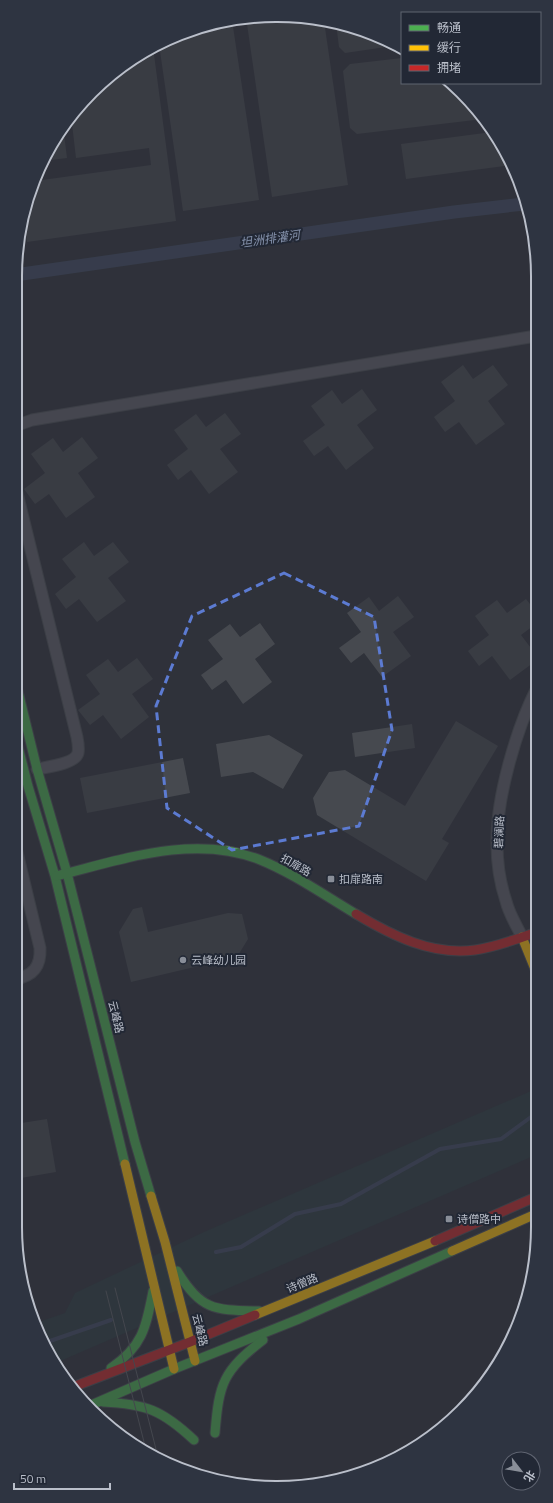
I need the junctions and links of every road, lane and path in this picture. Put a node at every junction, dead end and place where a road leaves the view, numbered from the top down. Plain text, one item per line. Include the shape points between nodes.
1 (531, 337) edge
2 (22, 424) edge
3 (22, 513) edge
4 (531, 701) edge
5 (22, 708) edge
6 (22, 762) edge
7 (37, 769) junction
8 (22, 873) edge
9 (67, 874) junction
10 (55, 876) junction
11 (531, 934) edge
12 (522, 937) junction
13 (531, 959) edge
14 (22, 977) edge
15 (531, 1199) edge
16 (531, 1216) edge
17 (169, 1259) junction
18 (154, 1287) junction
19 (264, 1311) junction
20 (278, 1328) junction
21 (190, 1342) junction
22 (170, 1350) junction
23 (195, 1361) junction
24 (174, 1370) junction
25 (101, 1375) junction
26 (77, 1384) edge
27 (100, 1401) junction
28 (94, 1404) edge
29 (215, 1433) dead end
30 (194, 1440) dead end

1 - 2 street
3 - 7 street via 77,737 75,758 70,762
4 - 12 street, 碧澜路 via 511,756 500,811 497,843 505,901
5 - 7 street, 云峰路
6 - 10 street
7 - 9 street, 云峰路
8 - 14 street via 40,948 37,966 29,975
9 - 10 street, 扣扉路
9 - 12 street, 扣扉路 via 167,850 200,848 224,851 248,856 274,866 380,927 417,944 458,951 475,950
9 - 17 street, 云峰路 via 135,1142
10 - 18 street
11 - 12 street, 扣扉路
12 - 13 street, 碧澜路
15 - 19 street, 诗僧路
16 - 20 street
17 - 19 street via 188,1289 200,1300 222,1310
17 - 21 street, 云峰路
18 - 22 street
18 - 25 street via 148,1318 135,1347
19 - 21 street, 诗僧路
20 - 23 street
20 - 29 street via 246,1353 229,1371 218,1401
21 - 22 street, 诗僧路
21 - 23 street, 云峰路
22 - 24 street
22 - 25 street, 诗僧路
23 - 24 street
24 - 27 street
25 - 26 street, 诗僧路
27 - 28 street
27 - 30 street via 152,1408 168,1417

